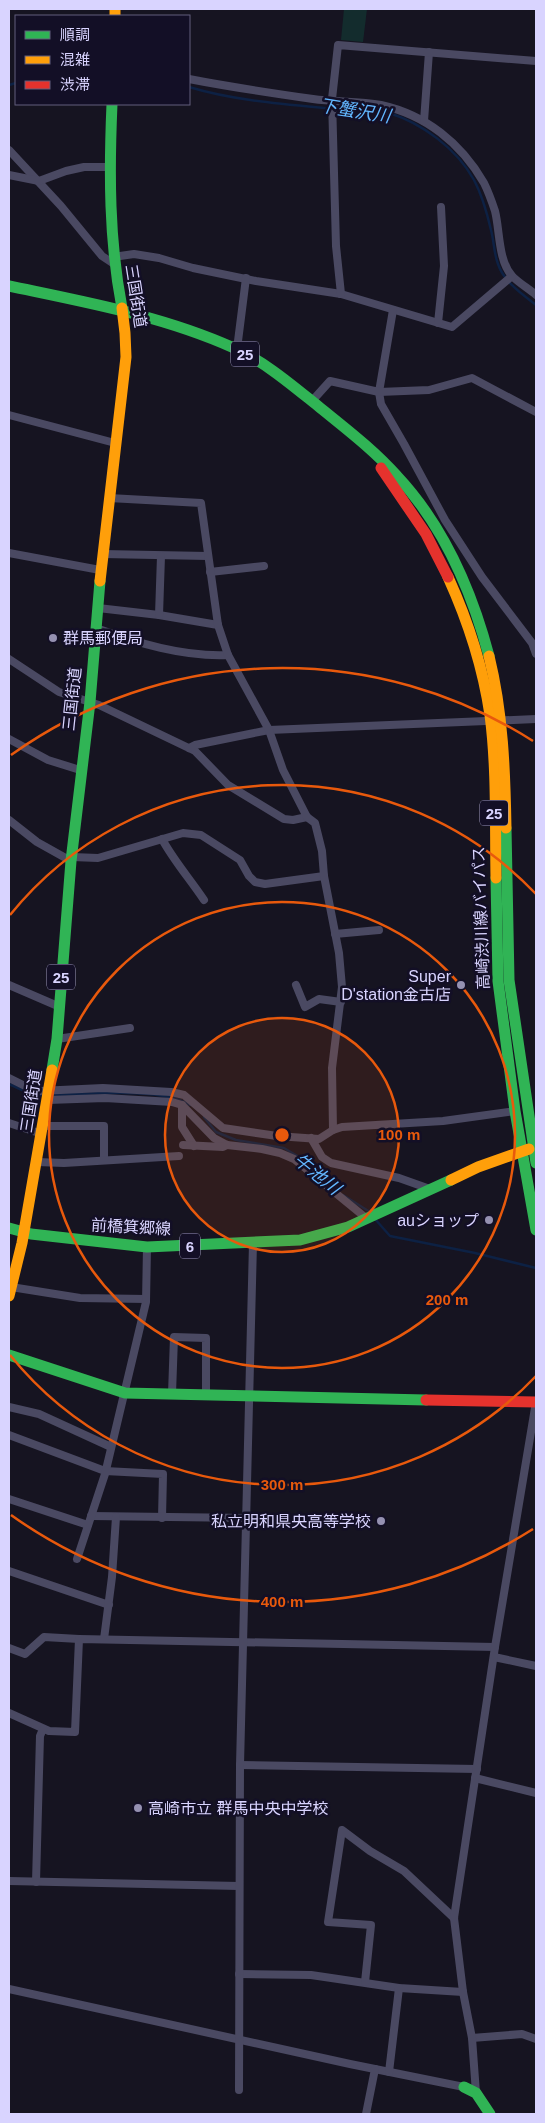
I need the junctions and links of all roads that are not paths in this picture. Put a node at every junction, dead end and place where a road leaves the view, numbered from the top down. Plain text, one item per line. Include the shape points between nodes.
1 (429, 52) junction
2 (536, 61) edge
3 (190, 79) edge
4 (332, 101) junction
5 (112, 105) edge
6 (424, 121) junction
7 (9, 150) edge
8 (110, 167) junction
9 (9, 175) edge
10 (39, 181) junction
11 (441, 207) dead end
12 (114, 260) junction
13 (512, 276) junction
14 (246, 278) junction
15 (9, 286) edge
16 (341, 294) junction
17 (536, 295) edge
18 (123, 310) junction
19 (393, 310) junction
20 (438, 323) junction
21 (237, 349) junction
22 (379, 392) junction
23 (312, 401) junction
24 (536, 412) edge
25 (9, 415) edge
26 (115, 443) junction
27 (109, 498) junction
28 (9, 553) edge
29 (102, 554) junction
30 (161, 556) junction
31 (208, 556) junction
32 (264, 566) dead end
33 (100, 570) junction
34 (210, 572) junction
35 (98, 608) junction
36 (159, 615) junction
37 (218, 625) junction
38 (96, 628) junction
39 (228, 654) junction
40 (536, 654) edge
41 (9, 659) edge
42 (90, 702) junction
43 (536, 719) edge
44 (496, 720) junction
45 (268, 730) junction
46 (9, 739) edge
47 (190, 748) junction
48 (80, 770) junction
49 (307, 816) junction
50 (9, 820) edge
51 (162, 840) junction
52 (72, 859) junction
53 (324, 876) junction
54 (204, 900) dead end
55 (379, 930) dead end
56 (336, 934) junction
57 (9, 984) edge
58 (296, 985) dead end
59 (341, 1002) junction
60 (60, 1007) junction
61 (130, 1028) dead end
62 (57, 1039) junction
63 (9, 1078) edge
64 (49, 1095) junction
65 (182, 1105) junction
66 (515, 1111) junction
67 (9, 1123) edge
68 (43, 1130) junction
69 (333, 1130) junction
70 (245, 1132) junction
71 (311, 1138) junction
72 (183, 1145) dead end
73 (227, 1145) junction
74 (194, 1146) junction
75 (243, 1146) junction
76 (535, 1147) edge
77 (522, 1151) junction
78 (179, 1156) dead end
79 (104, 1160) junction
80 (37, 1162) junction
81 (536, 1162) edge
82 (431, 1189) junction
83 (371, 1216) junction
84 (9, 1228) edge
85 (536, 1230) edge
86 (24, 1232) junction
87 (253, 1243) junction
88 (147, 1247) junction
89 (10, 1292) edge
90 (146, 1300) junction
91 (9, 1355) edge
92 (125, 1393) junction
93 (172, 1394) junction
94 (206, 1395) junction
95 (250, 1396) junction
96 (536, 1402) edge
97 (9, 1407) edge
98 (9, 1435) edge
99 (111, 1447) junction
100 (105, 1471) junction
101 (9, 1499) edge
102 (91, 1516) junction
103 (116, 1516) junction
104 (162, 1518) junction
105 (248, 1518) junction
106 (88, 1525) junction
107 (78, 1559) dead end
108 (9, 1571) edge
109 (109, 1605) junction
110 (79, 1639) junction
111 (104, 1639) junction
112 (244, 1642) junction
113 (495, 1647) junction
114 (9, 1648) edge
115 (494, 1657) junction
116 (536, 1666) edge
117 (9, 1714) edge
118 (43, 1729) junction
119 (240, 1765) junction
120 (476, 1773) junction
121 (536, 1793) edge
122 (9, 1881) edge
123 (36, 1882) junction
124 (239, 1886) junction
125 (454, 1918) junction
126 (239, 1974) junction
127 (365, 1982) junction
128 (399, 1988) junction
129 (9, 1989) edge
130 (463, 1992) junction
131 (472, 2038) junction
132 (536, 2039) edge
133 (238, 2040) junction
134 (375, 2069) junction
135 (388, 2072) junction
136 (464, 2087) joint
137 (239, 2090) dead end
138 (476, 2093) junction
139 (366, 2114) edge
140 (490, 2114) edge

1 - 2 street
1 - 4 street via 338,45
1 - 6 street
3 - 4 street
4 - 6 street via 380,105
4 - 16 street via 336,246
5 - 8 main road, 三国街道 / 25
6 - 13 street via 455,144 485,184 505,263
7 - 10 street
8 - 10 street via 75,169
8 - 12 main road, 三国街道 / 25
9 - 10 street
10 - 12 street via 102,256
11 - 20 street via 444,266
12 - 14 street via 134,254
12 - 18 main road, 三国街道 / 25
13 - 17 street
13 - 20 street via 452,327
14 - 16 street
14 - 21 street
15 - 18 main road, 高崎渋川線バイパス / 25
16 - 19 street
18 - 21 main road, 高崎渋川線バイパス / 25 via 199,333
18 - 26 main road, 三国街道 / 25 via 127,344
19 - 20 street
19 - 22 street
21 - 23 main road, 高崎渋川線バイパス / 25
22 - 23 street via 330,381
22 - 24 street via 429,390 472,378
22 - 40 street via 381,404 445,520 532,643
23 - 44 main road, 高崎渋川線バイパス / 25 via 349,431 380,467 406,501 443,564 473,636
25 - 26 street
26 - 27 main road, 三国街道 / 25
27 - 29 main road, 三国街道 / 25
27 - 31 street via 201,503
28 - 33 street
29 - 30 street
29 - 33 main road, 三国街道 / 25
30 - 31 street
30 - 36 street
31 - 34 street
32 - 34 street
33 - 35 main road, 三国街道 / 25
34 - 37 street
35 - 36 street
35 - 38 main road, 三国街道 / 25
36 - 37 street
37 - 39 street
38 - 39 street via 132,641 209,656
38 - 42 main road, 三国街道 / 25
39 - 45 street
41 - 42 street via 59,692
42 - 47 street
42 - 48 main road, 三国街道 / 25
43 - 44 street
44 - 45 street
44 - 66 main road, 高崎渋川線バイパス / 25 via 498,980
44 - 76 main road, 高崎渋川線バイパス / 25 via 504,754 509,980
45 - 47 street
45 - 49 street via 283,770
46 - 48 street via 48,760
47 - 49 street via 228,785 284,819
48 - 52 main road, 三国街道 / 25
49 - 53 street via 315,823
50 - 52 street via 37,842
51 - 52 street via 98,858
51 - 53 street via 183,833 201,835 240,860 255,882 265,884
51 - 54 street via 172,859
52 - 60 main road, 三国街道 / 25
53 - 56 street
55 - 56 street
56 - 59 street
57 - 60 street
58 - 59 street via 304,1007 319,999
59 - 69 street via 332,1068
60 - 62 main road, 三国街道 / 25
61 - 62 street
62 - 64 main road, 三国街道 / 25
63 - 64 street
64 - 65 street
64 - 68 main road, 三国街道 / 25
64 - 70 street via 103,1088 170,1092 184,1095 223,1128
65 - 73 street via 214,1138
65 - 74 street via 182,1127
66 - 69 street via 443,1121 342,1126
66 - 77 main road, 高崎渋川線バイパス / 25
67 - 68 street
68 - 79 street via 104,1126
68 - 80 main road, 三国街道 / 25
69 - 71 street via 319,1139
70 - 71 street
70 - 75 street
71 - 82 street via 322,1157 331,1163 399,1178
72 - 74 street
73 - 74 street
73 - 75 street
75 - 83 street via 294,1159
76 - 77 main road, 前橋箕郷線 / 6
76 - 81 main road, 高崎渋川線バイパス / 25
77 - 82 main road, 前橋箕郷線 / 6
77 - 85 main road, 高崎渋川線バイパス / 25
78 - 79 street
79 - 80 street
80 - 86 main road, 三国街道 / 25
82 - 83 main road, 前橋箕郷線 / 6
83 - 87 main road, 前橋箕郷線 / 6 via 317,1237
84 - 86 main road, 前橋箕郷線 / 6
86 - 88 main road, 前橋箕郷線 / 6
86 - 89 main road, 三国街道 / 25
87 - 88 main road, 前橋箕郷線 / 6
87 - 95 street
88 - 90 street
89 - 90 street
90 - 92 street
91 - 92 main road
92 - 93 main road
92 - 99 street
93 - 94 main road
93 - 94 street via 174,1337 206,1338
94 - 95 main road
95 - 96 main road
95 - 105 street
96 - 113 street
97 - 99 street via 39,1414
98 - 100 street
99 - 100 street
100 - 102 street
100 - 104 street via 163,1474
101 - 106 street
102 - 103 street
102 - 106 street
103 - 104 street
103 - 109 street
104 - 105 street
105 - 112 street
106 - 107 street
108 - 109 street
109 - 111 street
110 - 111 street
110 - 114 street via 44,1637 25,1654
110 - 118 street via 76,1730 73,1733
111 - 112 street
112 - 113 street
112 - 119 street
113 - 115 street
115 - 116 street
115 - 120 street
117 - 118 street
118 - 123 street via 40,1736
119 - 120 street
119 - 124 street
120 - 121 street
120 - 125 street
122 - 123 street
123 - 124 street
124 - 126 street
125 - 127 street via 404,1871 342,1830 328,1922 371,1925
125 - 130 street
126 - 127 street via 311,1975
126 - 133 street
127 - 128 street
128 - 130 street
128 - 135 street
129 - 133 street
130 - 131 street
131 - 132 street via 522,2034
131 - 138 street
133 - 134 street
133 - 137 street
134 - 135 street
134 - 139 street
135 - 136 street
136 - 138 main road
138 - 140 main road

